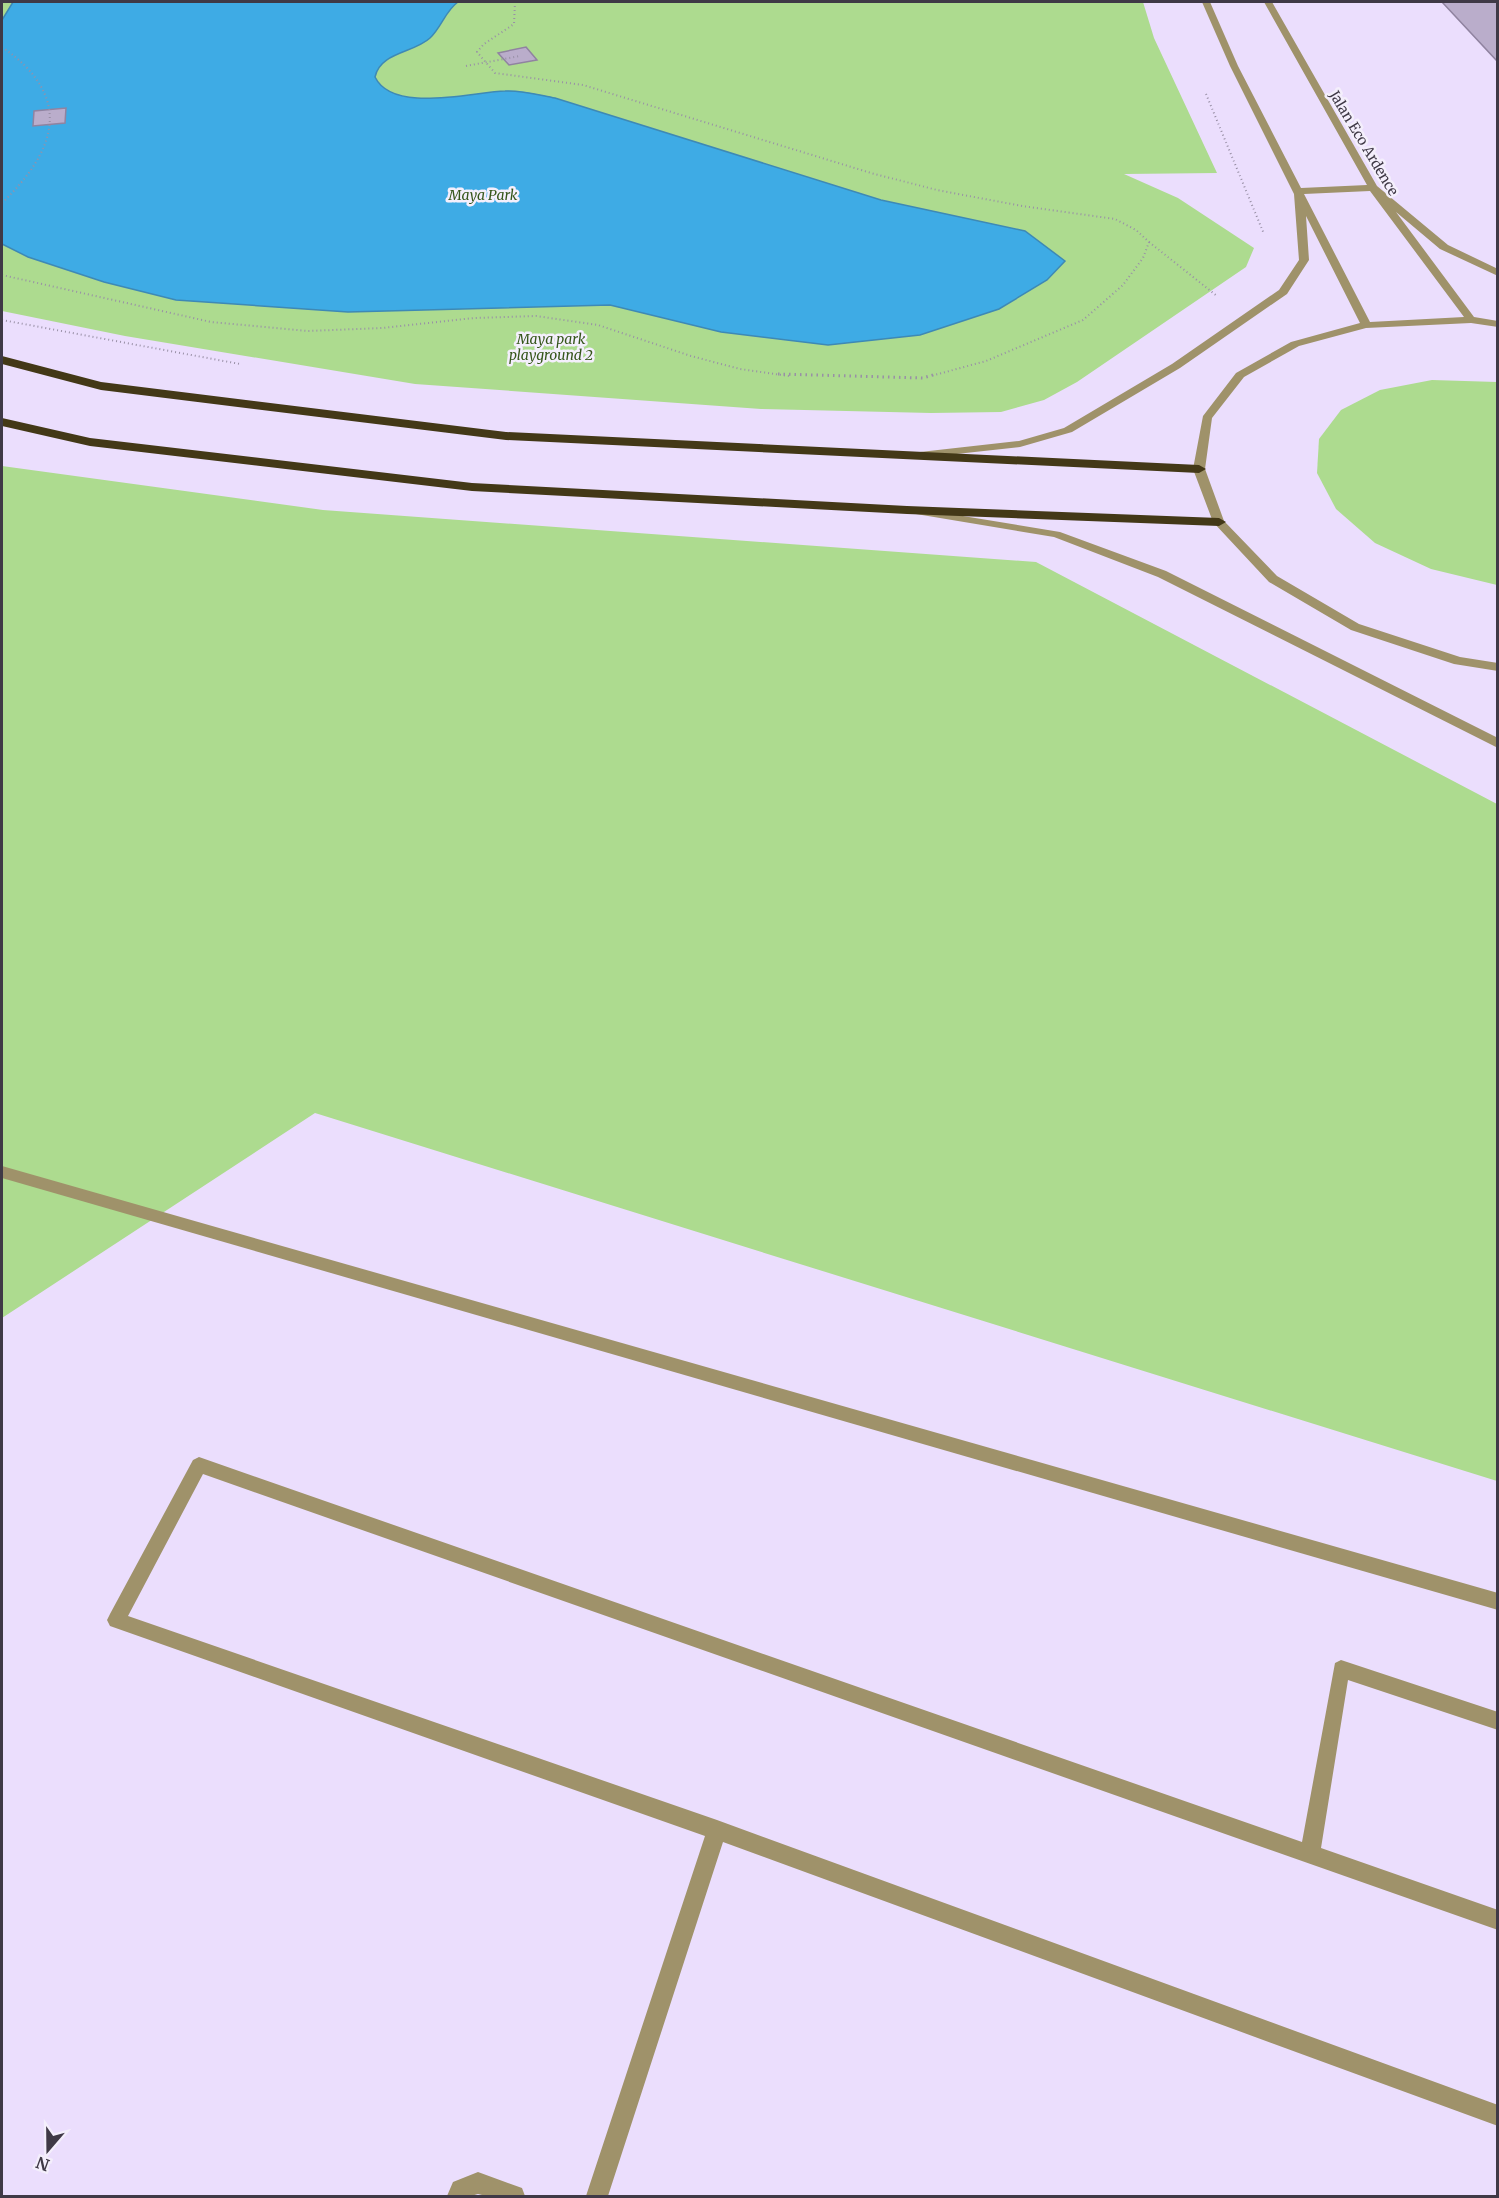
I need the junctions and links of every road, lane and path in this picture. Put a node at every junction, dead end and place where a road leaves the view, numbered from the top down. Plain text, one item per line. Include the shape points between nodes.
1 (515, 2) edge
2 (1206, 2) edge
3 (1268, 2) edge
4 (2, 47) edge
5 (520, 56) dead end
6 (486, 62) junction
7 (466, 66) dead end
8 (1204, 89) dead end
9 (1373, 188) junction
10 (1299, 190) junction
11 (2, 203) edge
12 (1149, 242) junction
13 (1268, 243) dead end
14 (1497, 273) edge
15 (2, 275) edge
16 (1249, 314) junction
17 (2, 320) edge
18 (1471, 320) junction
19 (1497, 324) edge
20 (1366, 325) junction
21 (2, 360) edge
22 (244, 365) dead end
23 (2, 367) edge
24 (101, 386) junction
25 (2, 423) edge
26 (905, 456) junction
27 (1199, 469) junction
28 (907, 510) junction
29 (1219, 522) junction
30 (1497, 667) edge
31 (1497, 744) edge
32 (2, 1172) edge
33 (1497, 1602) edge
34 (1497, 1721) edge
35 (717, 1830) junction
36 (1310, 1854) junction
37 (1497, 1920) edge
38 (1497, 2116) edge
39 (458, 2196) edge
40 (514, 2196) edge
41 (597, 2196) edge

1 - 6 path via 514,24 477,52
2 - 10 street via 1234,66
3 - 9 street, Jalan Eco Ardence
4 - 11 path via 39,81 50,104 42,150 29,173
5 - 6 path
6 - 7 path
6 - 12 path via 495,73 583,85 938,190 1115,219
8 - 13 path
9 - 10 street
9 - 14 street via 1444,247
9 - 18 street, Jalan Eco Ardence
10 - 16 street via 1304,260 1283,292
10 - 20 street
12 - 15 path via 1143,258 1123,285 1083,320 986,361 923,378 790,376 740,369 598,325 536,316 308,331 211,322
12 - 16 path via 1223,301
16 - 26 street via 1176,366 1068,430 1020,444
17 - 22 path
18 - 19 street
18 - 20 street
20 - 27 street via 1295,344 1240,375 1207,418
21 - 24 highway
23 - 24 highway
24 - 26 highway via 506,436
25 - 28 highway via 101,443 472,487
26 - 27 highway
27 - 29 street
28 - 29 highway
28 - 31 street via 1056,534 1162,574
29 - 30 street via 1273,579 1355,627 1458,661
32 - 33 street
34 - 36 street via 1341,1669
35 - 36 street via 116,1620 199,1465
35 - 38 street
35 - 41 street
36 - 37 street
39 - 40 street via 461,2190 478,2183

